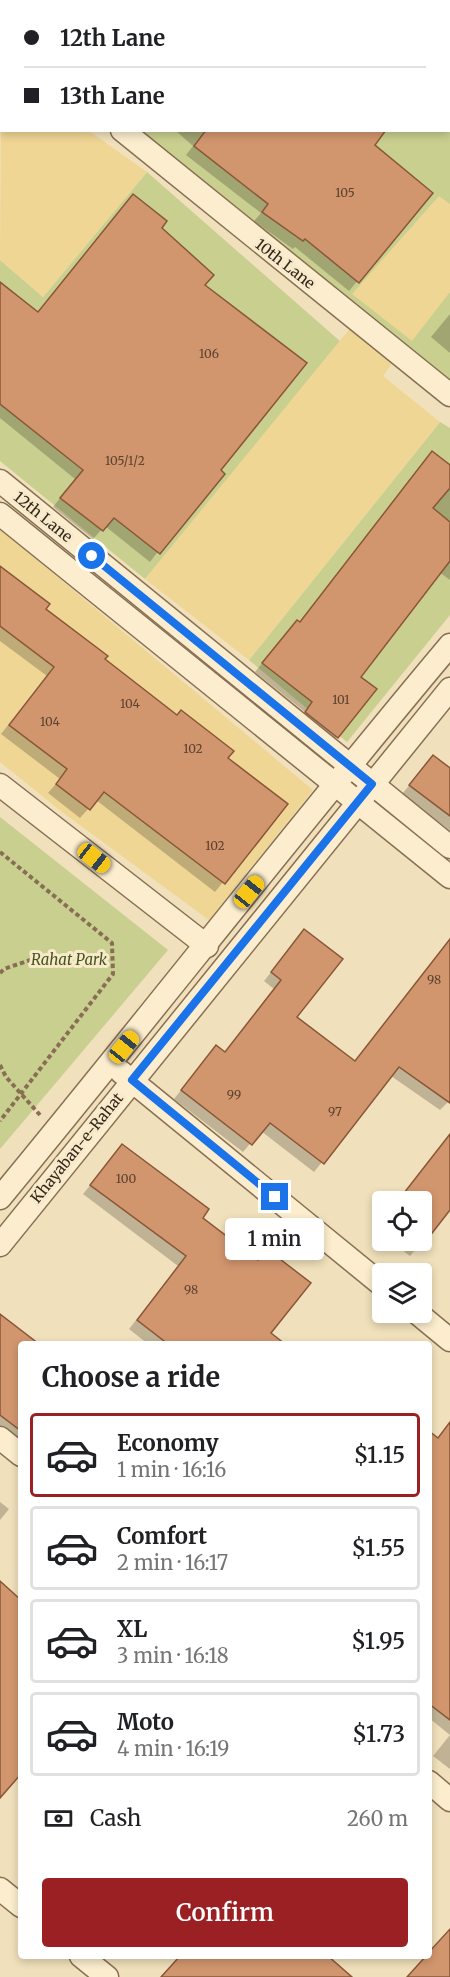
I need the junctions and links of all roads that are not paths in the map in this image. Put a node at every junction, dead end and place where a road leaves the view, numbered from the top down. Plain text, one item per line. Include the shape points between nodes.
1 (124, 132) edge
2 (450, 395) edge
3 (0, 481) edge
4 (0, 514) edge
5 (450, 645) edge
6 (450, 688) edge
7 (348, 766) junction
8 (0, 784) edge
9 (372, 784) junction
10 (334, 785) junction
11 (358, 802) junction
12 (450, 848) edge
13 (450, 878) edge
14 (207, 946) junction
15 (110, 1064) junction
16 (132, 1080) junction
17 (0, 1198) edge
18 (0, 1245) edge
19 (372, 1277) edge
20 (429, 1323) edge
21 (450, 1340) edge
22 (0, 1438) edge
23 (18, 1453) edge
24 (432, 1785) edge
25 (450, 1800) edge
26 (0, 1889) edge
27 (18, 1904) edge
28 (85, 1959) edge
29 (107, 1977) edge

1 - 2 street, 10th Lane
3 - 7 street, 12th Lane
4 - 10 street, 12th Lane
5 - 7 street
6 - 9 street, Khayaban-e-Rahat
7 - 9 street, 12th Lane
7 - 10 street
8 - 14 street
9 - 11 street, Khayaban-e-Rahat
9 - 12 street, 12th Lane
10 - 11 street, 12th Lane
10 - 14 street
11 - 13 street, 12th Lane
11 - 16 street, Khayaban-e-Rahat
14 - 15 street
15 - 16 street
15 - 17 street
16 - 18 street, Khayaban-e-Rahat
16 - 19 street
20 - 21 street
22 - 23 street
24 - 25 street
26 - 27 street
28 - 29 street

